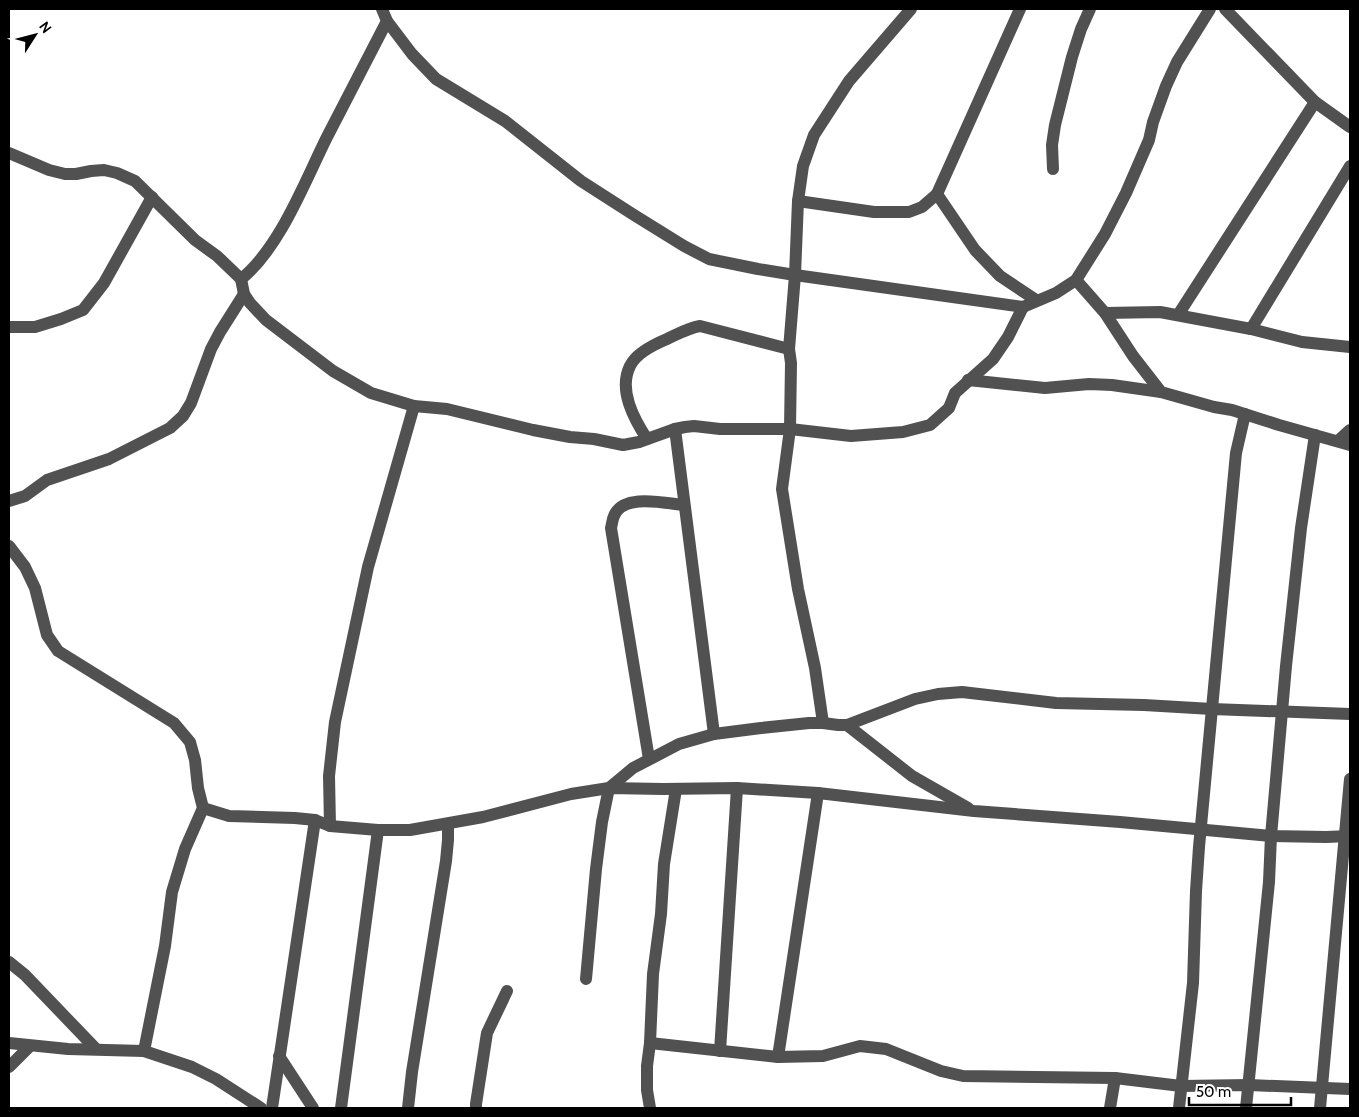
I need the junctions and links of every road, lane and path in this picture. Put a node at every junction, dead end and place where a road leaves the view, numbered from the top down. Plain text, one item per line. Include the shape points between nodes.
1 (382, 9) edge
2 (911, 9) edge
3 (1020, 9) edge
4 (1090, 9) edge
5 (1210, 9) edge
6 (1225, 9) edge
7 (387, 21) junction
8 (1315, 102) junction
9 (1350, 127) edge
10 (9, 153) edge
11 (1350, 166) edge
12 (1053, 170) dead end
13 (937, 194) junction
14 (152, 197) junction
15 (798, 201) junction
16 (796, 275) junction
17 (240, 279) junction
18 (1076, 280) junction
19 (244, 294) junction
20 (1036, 300) junction
21 (1023, 307) junction
22 (1105, 312) junction
23 (1178, 315) junction
24 (9, 327) edge
25 (1251, 329) junction
26 (1350, 346) edge
27 (789, 349) junction
28 (968, 380) junction
29 (1161, 392) junction
30 (414, 406) junction
31 (1245, 414) junction
32 (675, 429) junction
33 (790, 429) junction
34 (1350, 430) edge
35 (1315, 435) junction
36 (646, 439) junction
37 (1344, 443) edge
38 (9, 501) edge
39 (684, 505) junction
40 (9, 546) edge
41 (1212, 709) junction
42 (1282, 712) junction
43 (1350, 714) edge
44 (823, 723) junction
45 (847, 725) junction
46 (714, 734) junction
47 (649, 759) junction
48 (1350, 779) edge
49 (609, 788) junction
50 (737, 788) junction
51 (676, 789) junction
52 (818, 793) junction
53 (203, 808) junction
54 (974, 811) junction
55 (314, 820) junction
56 (448, 824) junction
57 (330, 826) junction
58 (378, 830) junction
59 (1201, 830) junction
60 (1271, 836) junction
61 (1348, 836) edge
62 (9, 962) edge
63 (586, 979) dead end
64 (507, 991) dead end
65 (9, 1043) edge
66 (650, 1044) junction
67 (30, 1046) junction
68 (96, 1049) junction
69 (144, 1051) junction
70 (720, 1051) junction
71 (279, 1056) junction
72 (778, 1057) junction
73 (9, 1068) edge
74 (1115, 1078) junction
75 (1249, 1085) junction
76 (1181, 1086) junction
77 (1321, 1088) junction
78 (1350, 1088) edge
79 (261, 1108) edge
80 (272, 1108) edge
81 (314, 1108) edge
82 (341, 1108) edge
83 (408, 1108) edge
84 (476, 1108) edge
85 (650, 1108) edge
86 (1110, 1108) edge
87 (1179, 1108) edge
88 (1246, 1108) edge
89 (1320, 1108) edge

1 - 7 street
2 - 15 street via 849,81 814,135 803,166
3 - 13 street
4 - 12 street via 1078,39 1055,125
5 - 18 street via 1166,86 1149,140 1126,193
6 - 8 street
7 - 16 street via 436,79 505,121 581,181 634,215 709,259
7 - 17 street via 287,218 266,253
8 - 9 street
8 - 23 street
10 - 14 street via 65,174 104,170 117,173 135,181
11 - 25 street
13 - 15 street via 922,207 909,212 874,212
13 - 20 street via 975,250 1000,276
14 - 17 street
14 - 24 street via 104,283 83,310 35,327
15 - 16 street
16 - 21 street
16 - 27 street
17 - 19 street
18 - 20 street via 1056,293
18 - 22 street
19 - 30 street via 266,320 333,371 371,392
19 - 38 street via 211,349 191,403 170,428 109,459 47,480 25,496
20 - 21 street
21 - 28 street via 993,359
22 - 23 street
22 - 29 street
23 - 25 street
25 - 26 street via 1302,342
27 - 33 street
27 - 36 street via 700,326 658,343 630,365 626,382 635,421
28 - 29 street via 1044,388 1112,385
28 - 33 street via 955,393 949,408 930,425 903,432 851,436
29 - 31 street
30 - 36 street via 447,409 533,430 623,445
30 - 57 street via 368,567 335,722 329,776
31 - 35 street
31 - 41 street via 1236,453
32 - 33 street via 694,426
32 - 36 street
32 - 39 street
33 - 44 street via 782,490
34 - 37 street
35 - 37 street
35 - 42 street via 1301,528
39 - 46 street
39 - 47 street via 634,501 622,505 611,528
40 - 53 street via 25,567 35,588 47,635 58,651 174,723 190,742
41 - 42 street
41 - 45 street via 1056,703 962,692 915,699
41 - 59 street
42 - 43 street
42 - 60 street
44 - 45 street
44 - 46 street
45 - 54 street via 912,776
46 - 47 street via 679,744
47 - 49 street
48 - 61 street
49 - 51 street
49 - 56 street
49 - 63 street via 596,869
50 - 51 street
50 - 52 street
50 - 70 street
51 - 66 street via 666,848 653,974
52 - 54 street
52 - 72 street
53 - 55 street via 229,816
53 - 69 street via 185,849 172,892
54 - 59 street
55 - 57 street
55 - 71 street
56 - 58 street via 410,830
56 - 83 street via 446,861
57 - 58 street
58 - 82 street
59 - 60 street
59 - 76 street via 1193,983
60 - 61 street
60 - 75 street
61 - 77 street
62 - 68 street
64 - 84 street via 487,1033
65 - 67 street
66 - 70 street
66 - 85 street via 647,1090
67 - 68 street
67 - 73 street
68 - 69 street
69 - 79 street via 192,1067
70 - 72 street
71 - 80 street
71 - 81 street
72 - 74 street via 824,1056 860,1046 886,1049 941,1071 963,1076
74 - 76 street
74 - 86 street
75 - 76 street
75 - 77 street
75 - 88 street
76 - 87 street
77 - 78 street
77 - 89 street

